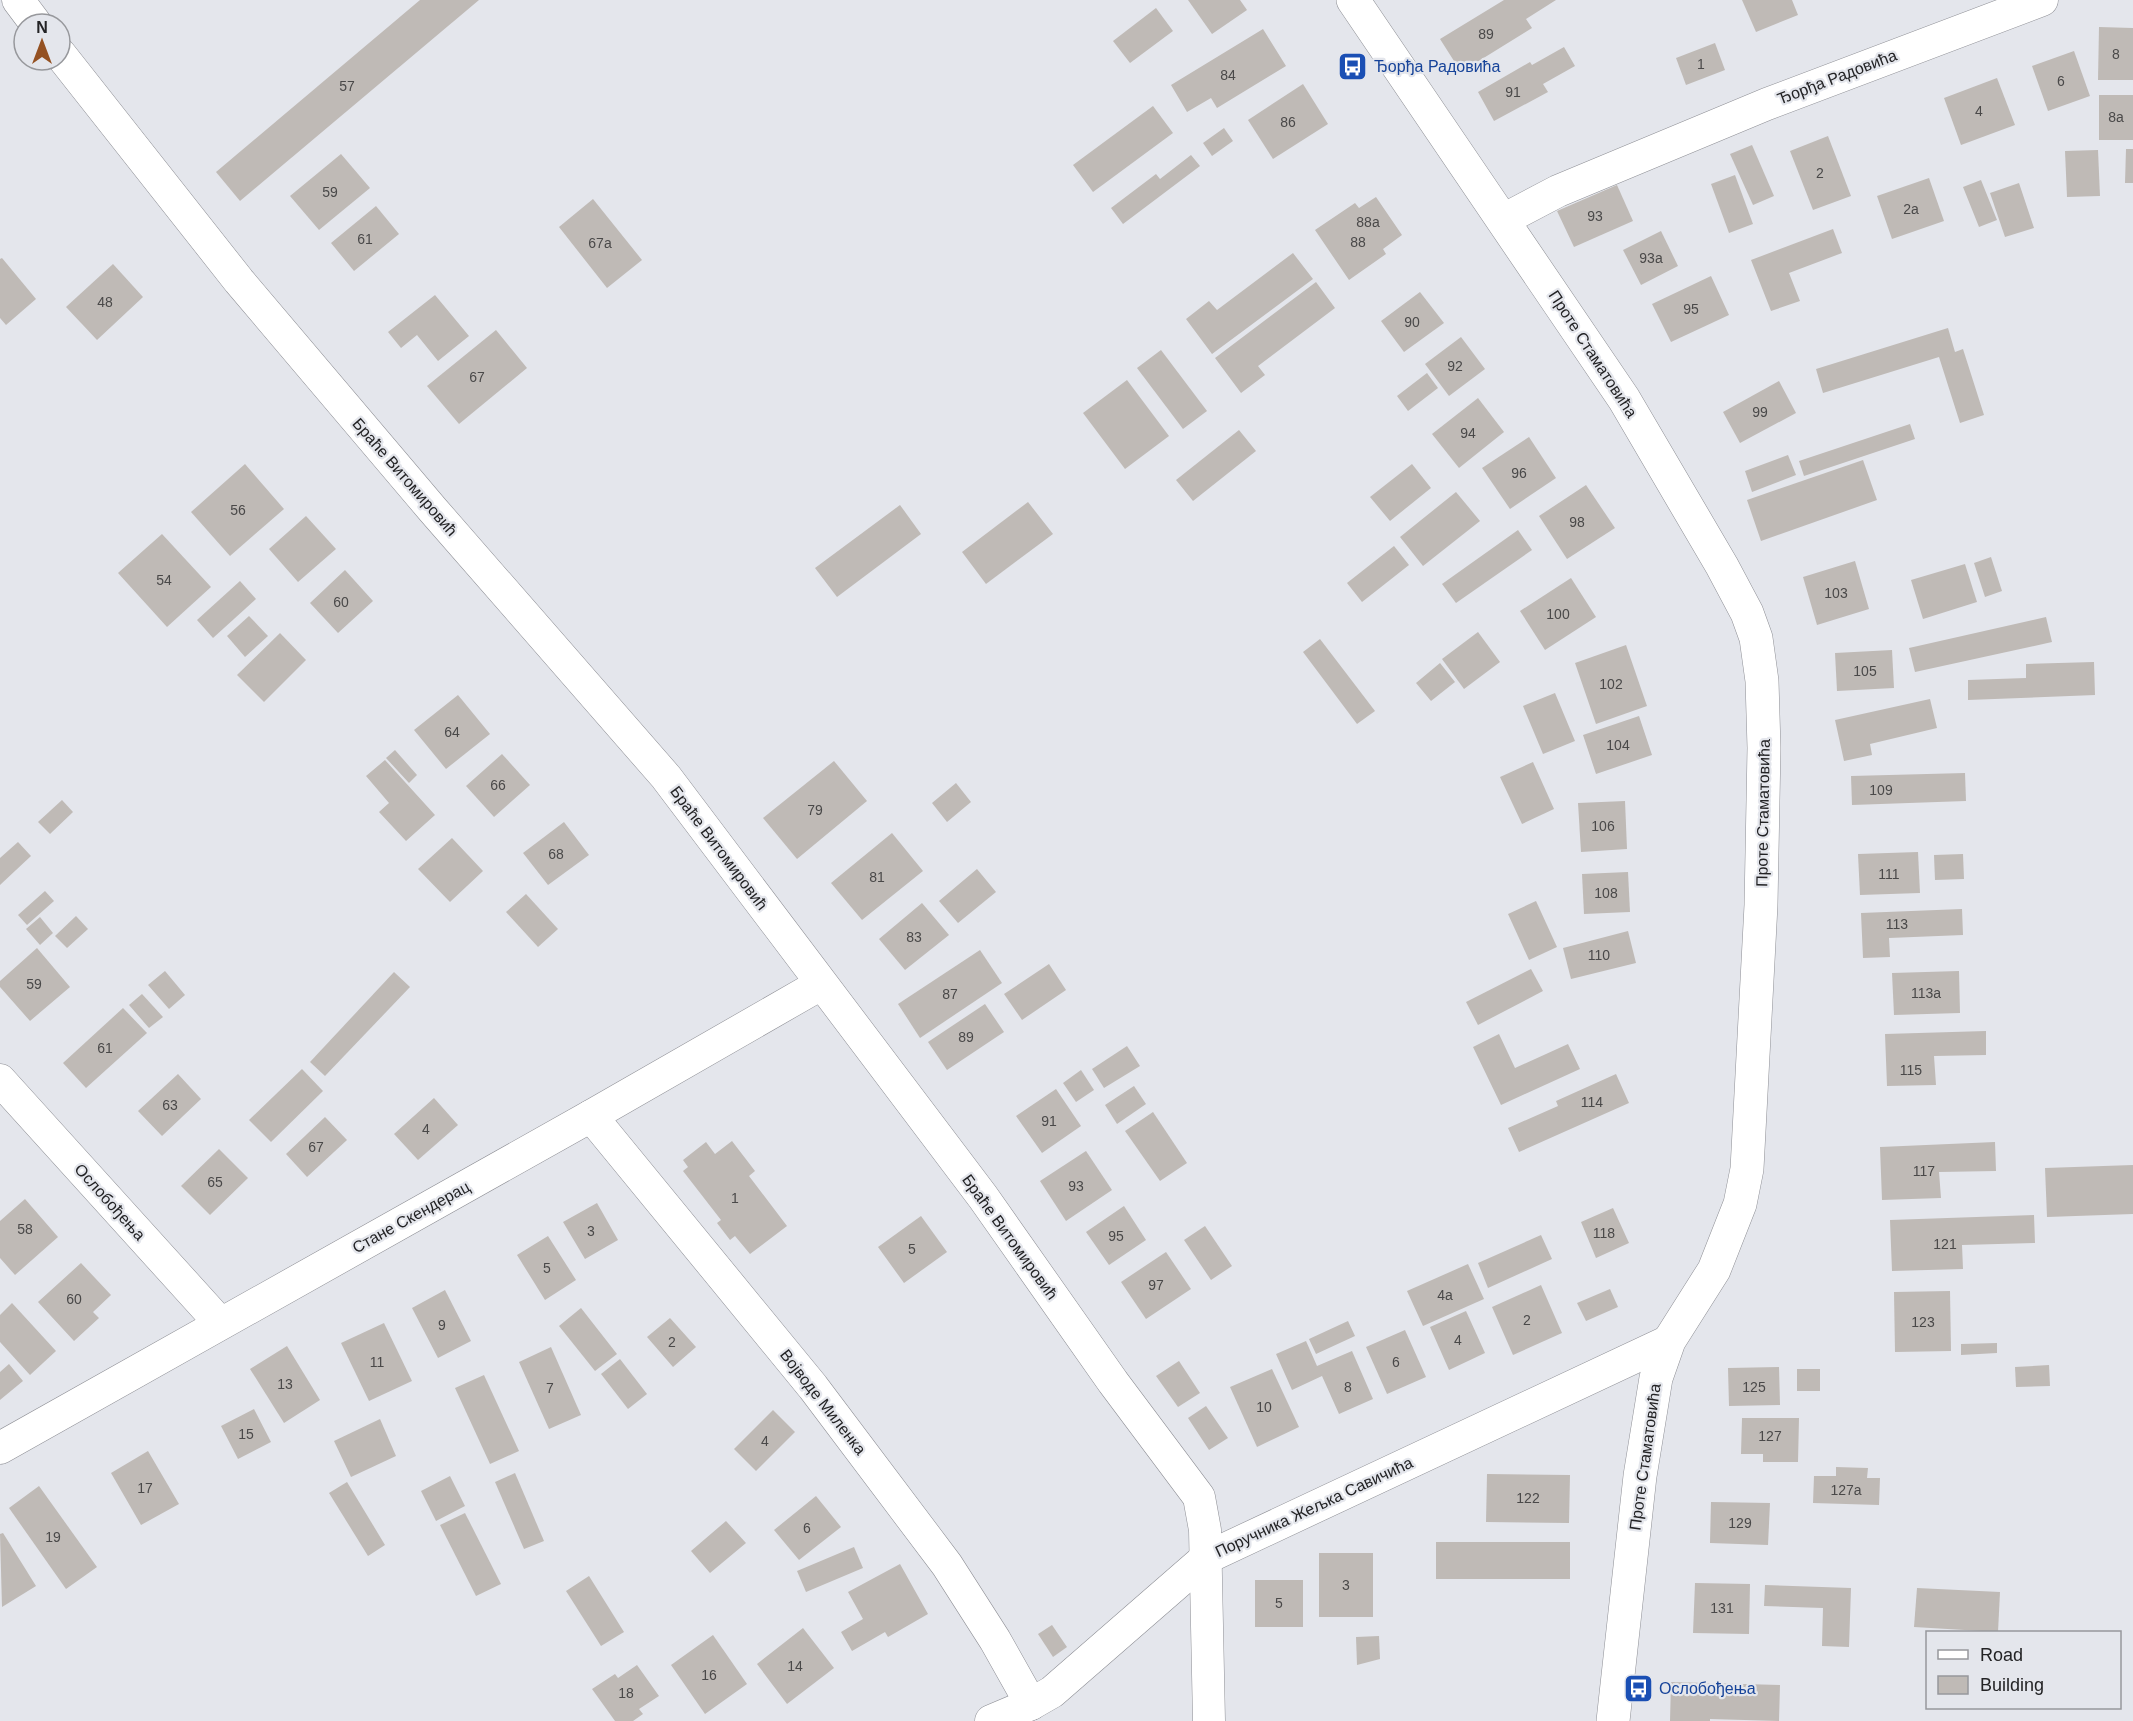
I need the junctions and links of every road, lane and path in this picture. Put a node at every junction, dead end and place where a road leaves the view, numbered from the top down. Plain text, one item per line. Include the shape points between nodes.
1 (1353, 0) edge
2 (2042, 0) edge
3 (72, 69) edge
4 (1503, 220) junction
5 (820, 984) junction
6 (0, 1080) edge
7 (591, 1116) junction
8 (220, 1323) junction
9 (1669, 1341) junction
10 (0, 1448) edge
11 (1206, 1558) junction
12 (1031, 1704) junction
13 (991, 1721) edge
14 (1209, 1721) edge
15 (1613, 1721) edge

1 - 4 street, Проте Стаматовића
2 - 4 street, Ђорђа Радовића via 1767,104 1558,191
3 - 5 street, Браће Витомировић via 246,290 666,777
4 - 9 street, Проте Стаматовића via 1630,409 1737,594 1759,651 1764,725 1761,905 1747,1169 1740,1204 1714,1270
5 - 7 street, Стане Скендерац
5 - 11 street, Браће Витомировић via 983,1197 1199,1497
6 - 8 street, Ослобођења
7 - 8 street, Стане Скендерац
7 - 12 street, Војводе Миленка via 813,1387 947,1565
8 - 10 street, Стане Скендерац
9 - 11 street, Поручника Жељка Савичића
9 - 15 street, Проте Стаматовића via 1649,1412
11 - 12 street, Поручника Жељка Савичића via 1052,1692
11 - 14 street, Браће Витомировић
12 - 13 street, Поручника Жељка Савичића

